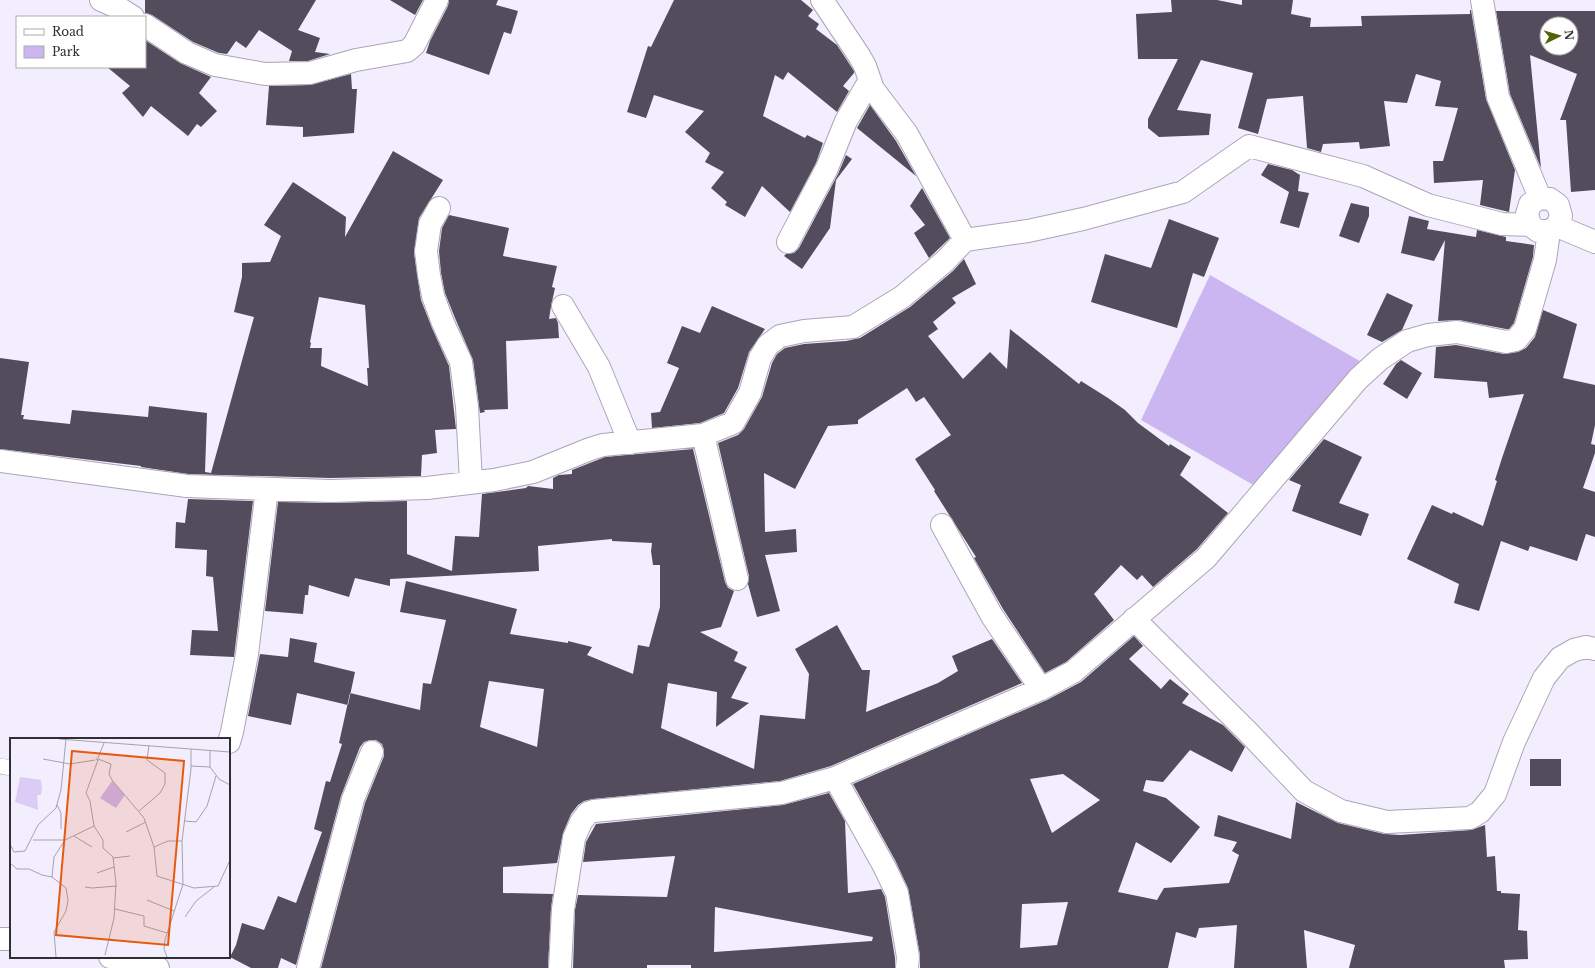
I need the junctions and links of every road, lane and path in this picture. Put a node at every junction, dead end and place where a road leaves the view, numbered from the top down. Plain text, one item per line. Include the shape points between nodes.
1 (101, 0) edge
2 (437, 0) edge
3 (822, 0) edge
4 (1482, 0) edge
5 (131, 16) edge
6 (146, 26) edge
7 (870, 80) junction
8 (1540, 198) junction
9 (439, 208) dead end
10 (1545, 227) junction
11 (965, 240) junction
12 (788, 242) dead end
13 (1595, 242) edge
14 (563, 306) dead end
15 (703, 435) junction
16 (630, 443) junction
17 (0, 461) edge
18 (471, 482) junction
19 (266, 489) junction
20 (942, 525) dead end
21 (737, 579) dead end
22 (1134, 619) junction
23 (1595, 649) edge
24 (1041, 689) junction
25 (230, 739) edge
26 (372, 752) dead end
27 (0, 766) edge
28 (10, 768) edge
29 (836, 778) junction
30 (114, 958) edge
31 (158, 968) edge
32 (308, 968) edge
33 (560, 968) edge
34 (908, 968) edge

1 - 5 street
2 - 6 street via 414,45 406,51 356,60 310,73 265,74 215,65 187,53
3 - 7 street via 860,57
4 - 8 street via 1498,97
7 - 11 street via 873,89 908,134
7 - 12 street via 846,121 826,168
8 - 10 street via 1530,204 1527,214
8 - 10 street via 1550,199 1558,206 1561,216
9 - 18 street via 430,224 426,251 433,296 461,362 467,407
10 - 11 street via 1502,224 1428,205 1363,176 1249,146 1183,192 1028,232
10 - 13 street
10 - 22 street via 1545,260 1527,322 1516,340 1506,342 1457,332 1428,334 1407,341 1380,360 1358,379 1206,558
11 - 15 street via 945,261 902,297 853,328 804,331 780,336 768,345 760,358 750,393 733,423
14 - 16 street via 599,367
15 - 16 street
15 - 21 street
16 - 18 street via 590,448 533,472
17 - 19 street via 187,486
18 - 19 street via 427,488 330,491
19 - 25 street via 247,654
20 - 24 street via 992,616
22 - 23 street via 1304,791 1341,812 1387,822 1470,818 1480,812 1495,794 1514,742 1544,678 1560,658 1574,650 1586,647
22 - 24 street via 1073,672
24 - 29 street
26 - 32 street via 353,799
27 - 28 lane
29 - 33 street via 782,793 588,814 581,822 574,838 563,910
29 - 34 street via 897,893
30 - 31 street

